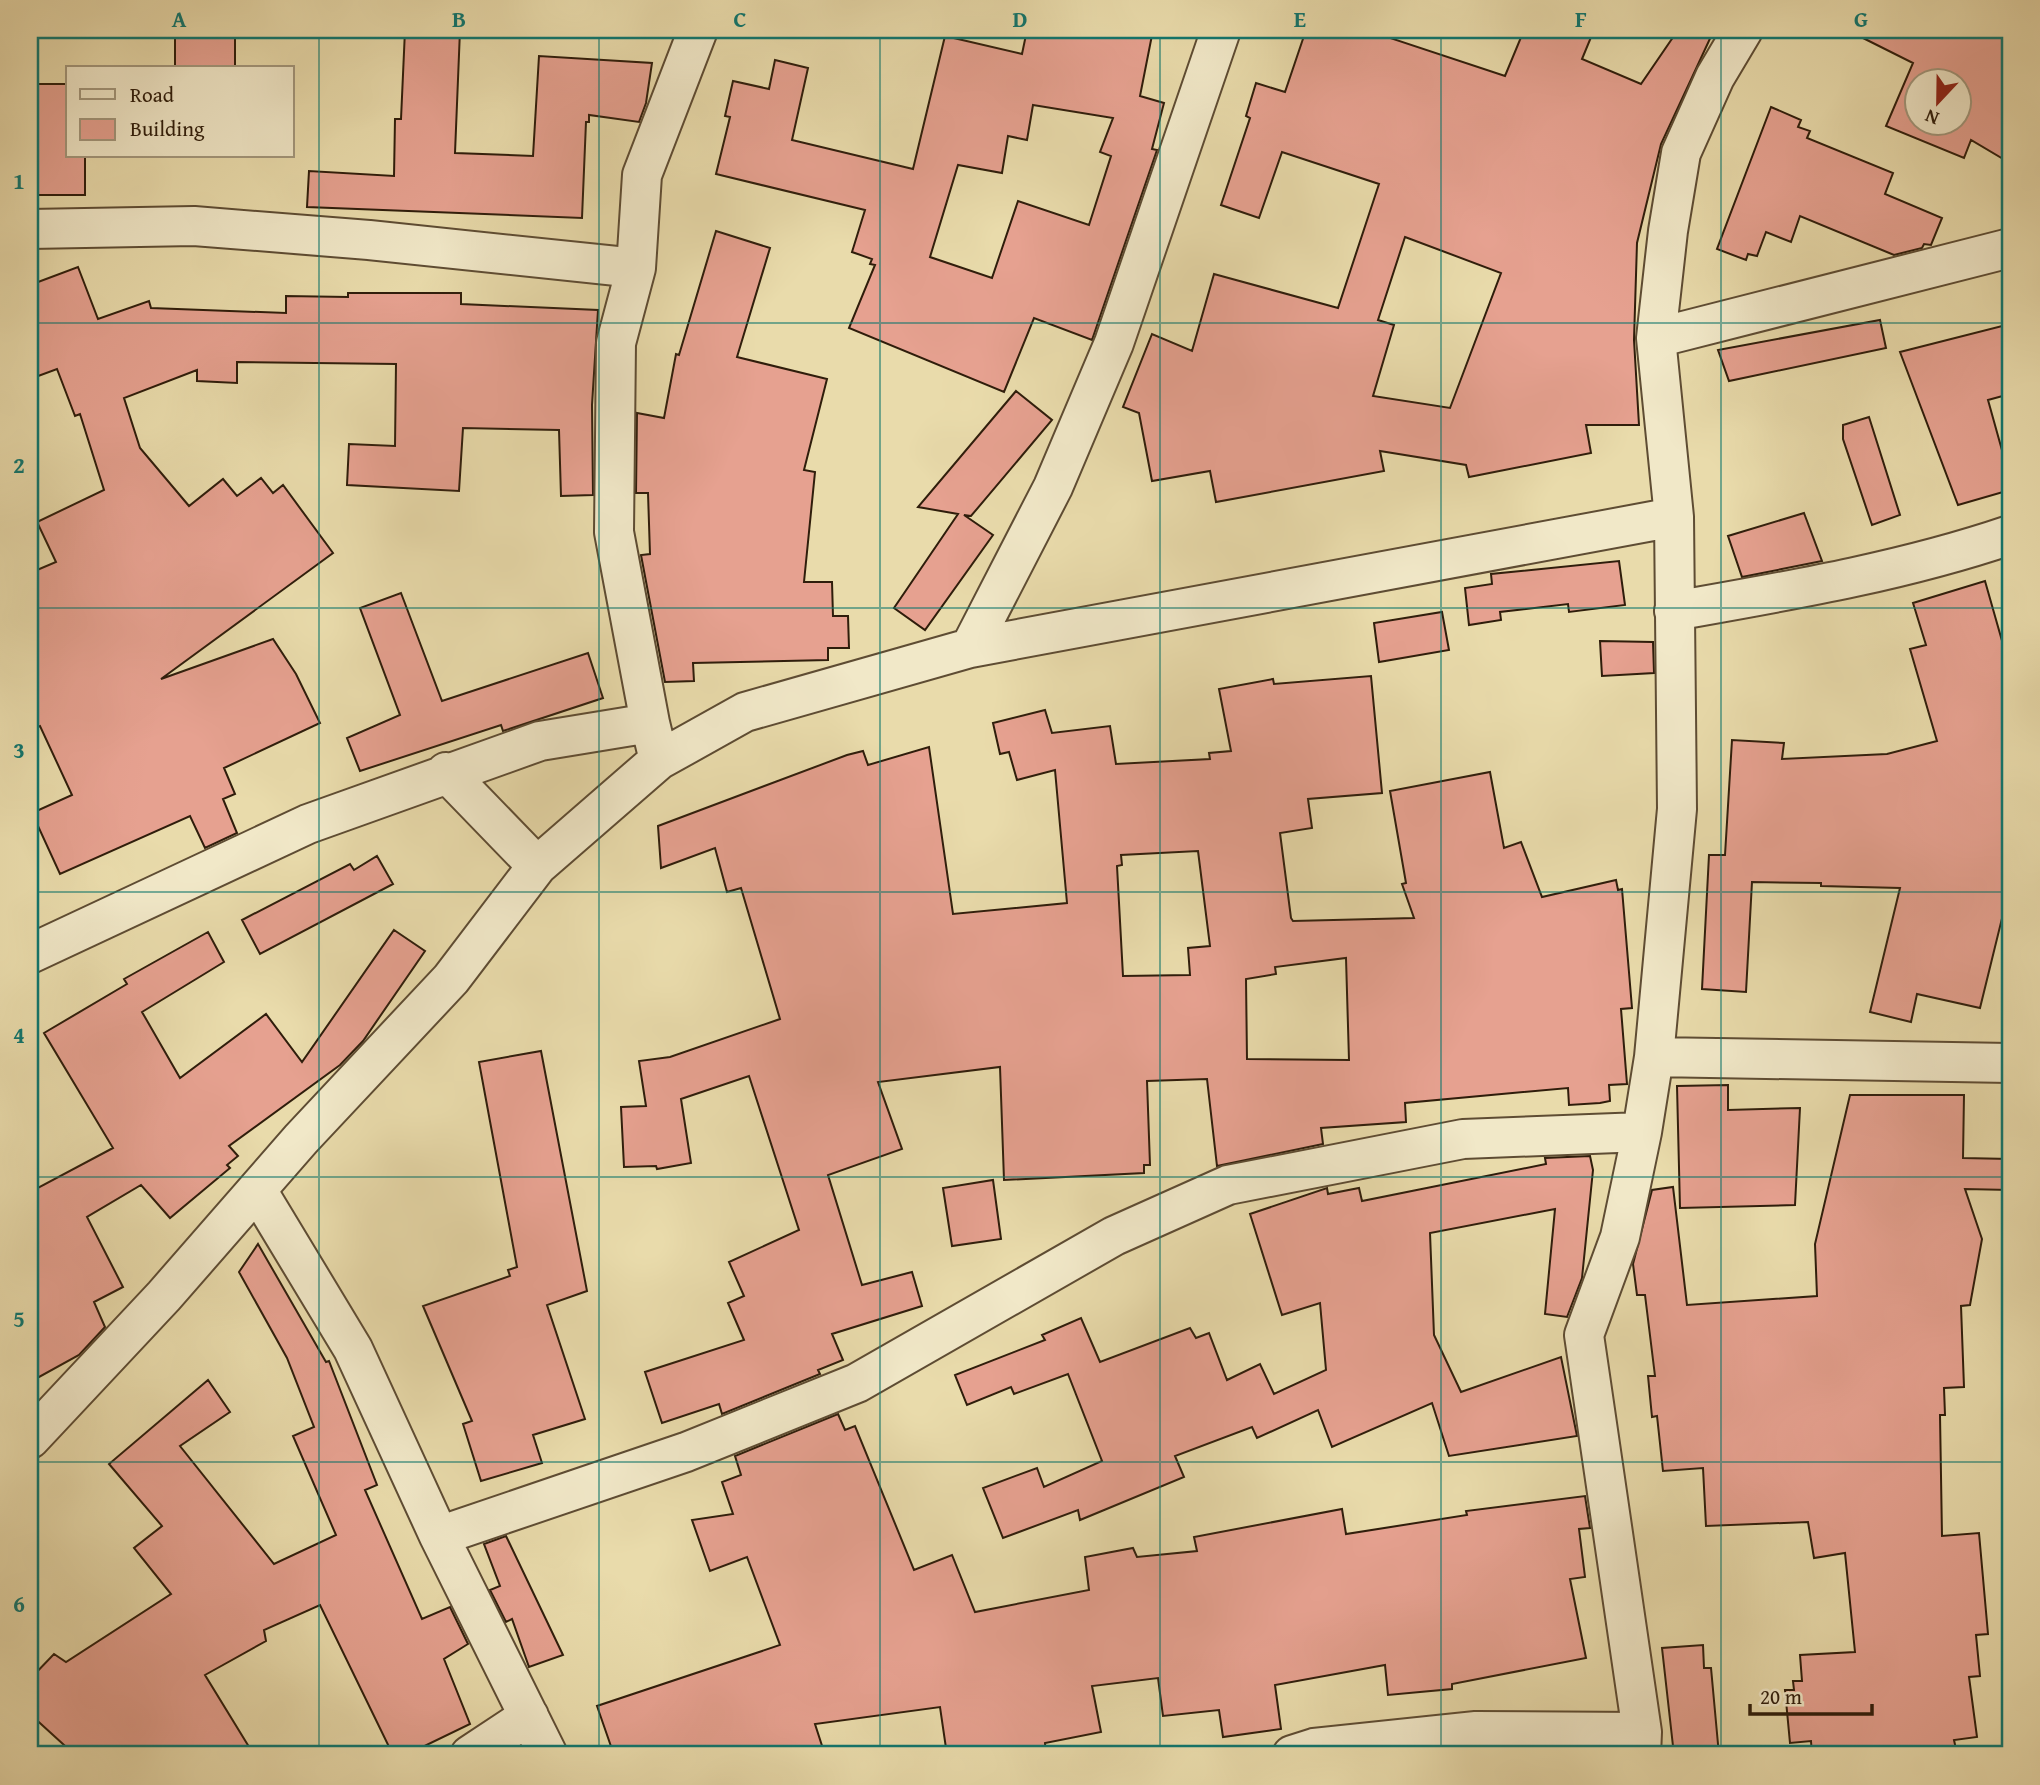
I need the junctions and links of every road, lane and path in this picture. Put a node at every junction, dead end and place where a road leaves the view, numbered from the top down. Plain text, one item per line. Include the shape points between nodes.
1 (698, 30) edge
2 (1221, 30) edge
3 (1743, 30) edge
4 (30, 229) edge
5 (2010, 248) edge
6 (636, 268) junction
7 (1656, 338) junction
8 (1674, 517) junction
9 (2010, 535) edge
10 (1674, 611) junction
11 (970, 648) junction
12 (650, 723) junction
13 (659, 760) junction
14 (446, 772) junction
15 (537, 866) junction
16 (30, 954) edge
17 (1654, 1057) junction
18 (2010, 1063) edge
19 (1642, 1132) junction
20 (257, 1190) junction
21 (30, 1439) edge
22 (439, 1536) junction
23 (529, 1716) junction
24 (1642, 1744) edge
25 (471, 1755) edge
26 (548, 1755) edge
27 (1292, 1755) edge

1 - 6 street via 642,174
2 - 11 street via 1114,343 1054,487
3 - 7 street via 1715,77 1681,153
4 - 6 street via 194,226
5 - 7 street
6 - 12 street via 616,343 614,532
7 - 8 street
8 - 10 street
8 - 11 street
9 - 10 street via 1837,582
10 - 17 street via 1677,808
11 - 13 street via 744,712
12 - 13 street
12 - 14 street via 540,741
13 - 15 street
14 - 15 street
14 - 16 street via 307,824
15 - 20 street via 451,979
17 - 18 street
17 - 19 street
19 - 22 street via 1463,1139 1228,1185 1114,1236 857,1383 686,1452
19 - 24 street via 1620,1237 1584,1335
20 - 21 street
20 - 22 street via 353,1349
22 - 23 street
23 - 25 street
23 - 26 street
24 - 27 street via 1476,1731 1314,1748

